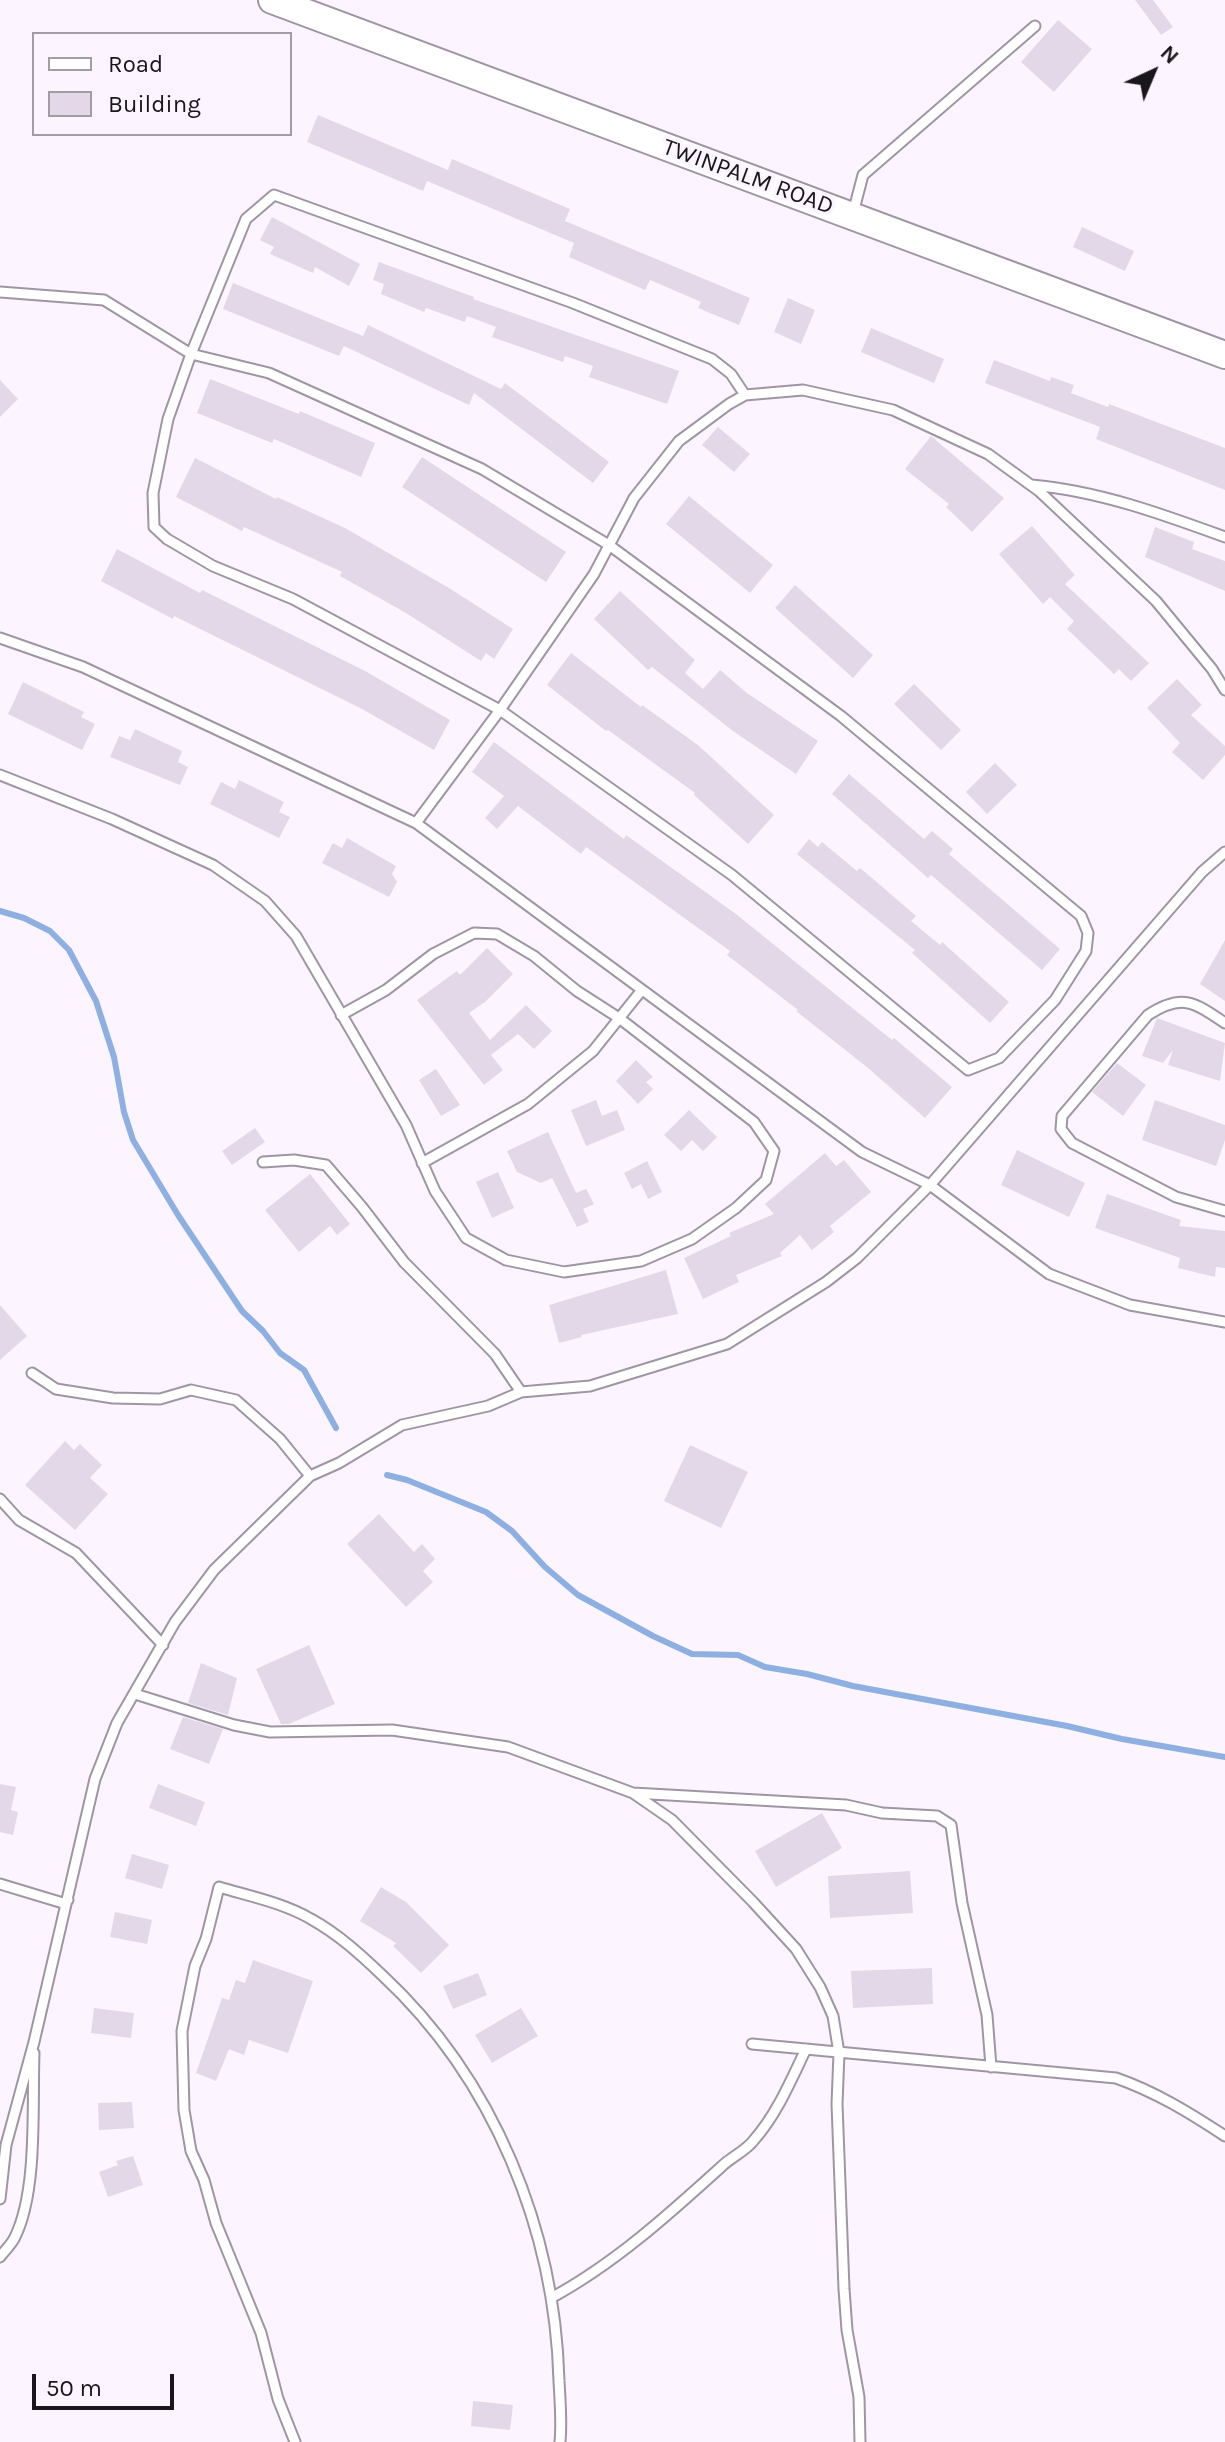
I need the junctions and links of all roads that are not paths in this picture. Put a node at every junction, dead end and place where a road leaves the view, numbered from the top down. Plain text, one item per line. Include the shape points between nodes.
1 (272, 0) edge
2 (1035, 26) dead end
3 (853, 216) junction
4 (0, 292) edge
5 (191, 354) junction
6 (1225, 355) edge
7 (745, 395) junction
8 (1029, 484) junction
9 (1225, 537) edge
10 (609, 545) junction
11 (0, 638) edge
12 (1225, 690) edge
13 (500, 710) junction
14 (0, 775) edge
15 (416, 823) junction
16 (1225, 852) edge
17 (641, 991) junction
18 (341, 1015) junction
19 (619, 1018) junction
20 (1225, 1023) edge
21 (263, 1162) dead end
22 (422, 1163) junction
23 (930, 1185) junction
24 (1225, 1211) edge
25 (1225, 1322) edge
26 (32, 1373) dead end
27 (521, 1392) junction
28 (310, 1476) junction
29 (0, 1499) edge
30 (163, 1645) junction
31 (135, 1694) junction
32 (633, 1793) junction
33 (0, 1884) edge
34 (68, 1900) junction
35 (34, 2042) junction
36 (752, 2044) dead end
37 (806, 2049) junction
38 (839, 2053) junction
39 (991, 2067) junction
40 (1225, 2136) edge
41 (0, 2199) edge
42 (0, 2257) edge
43 (551, 2298) junction
44 (295, 2442) edge
45 (560, 2442) edge
46 (860, 2442) edge

1 - 3 main road, TWINPALM ROAD
2 - 3 lane via 863,175
3 - 6 main road, TWINPALM ROAD
4 - 5 lane via 104,300
5 - 7 lane via 246,219 274,195 712,359
5 - 10 lane via 269,373 482,469
5 - 13 lane via 168,419 153,493 154,527 213,566 293,599
7 - 8 lane via 803,390 893,410 988,454
7 - 10 lane via 679,441 634,498
8 - 9 lane via 1064,487
8 - 12 lane via 1156,601
10 - 13 lane
10 - 13 lane via 841,716 1081,916 1088,933 1086,951 1055,1000 999,1058 968,1070 732,875
11 - 15 lane via 83,667
13 - 15 lane
14 - 18 lane via 213,865 265,901 296,936
15 - 17 lane
16 - 23 lane
17 - 19 lane
17 - 23 lane via 862,1152
18 - 19 lane via 474,933 497,934
18 - 22 lane via 406,1125
19 - 22 lane via 593,1051 528,1104
19 - 22 lane via 754,1122 774,1151 766,1180 736,1208 692,1239 641,1261 564,1272 506,1260 466,1238
20 - 24 lane via 1186,1000 1167,1003 1148,1015 1062,1116 1061,1129 1072,1143 1176,1197
21 - 27 lane via 326,1165 404,1262 495,1354
23 - 25 lane via 1049,1274 1130,1305
23 - 27 lane via 857,1258 727,1344 590,1386
26 - 28 lane via 56,1389 113,1398 160,1399 191,1390 236,1400 280,1439
27 - 28 lane via 488,1406 402,1425
28 - 30 lane via 214,1570
29 - 30 lane via 19,1520 76,1553
30 - 31 lane
31 - 32 lane via 270,1732 392,1730 508,1747
31 - 34 lane via 95,1779
32 - 38 lane via 672,1820 796,1949 833,2016
32 - 39 lane via 846,1805 937,1816 951,1825 987,2015
33 - 34 lane via 63,1903
34 - 35 lane
35 - 41 lane via 6,2145
35 - 42 lane via 27,2190 14,2240
36 - 37 lane
37 - 38 lane
37 - 43 lane via 753,2142 583,2281
38 - 39 lane
38 - 46 lane via 843,2275
39 - 40 lane via 1116,2078 1174,2103
43 - 44 lane via 540,2239 498,2132 433,2027 355,1949 309,1918 219,1887 182,2031 184,2110 191,2151 261,2333
43 - 45 lane via 558,2331

